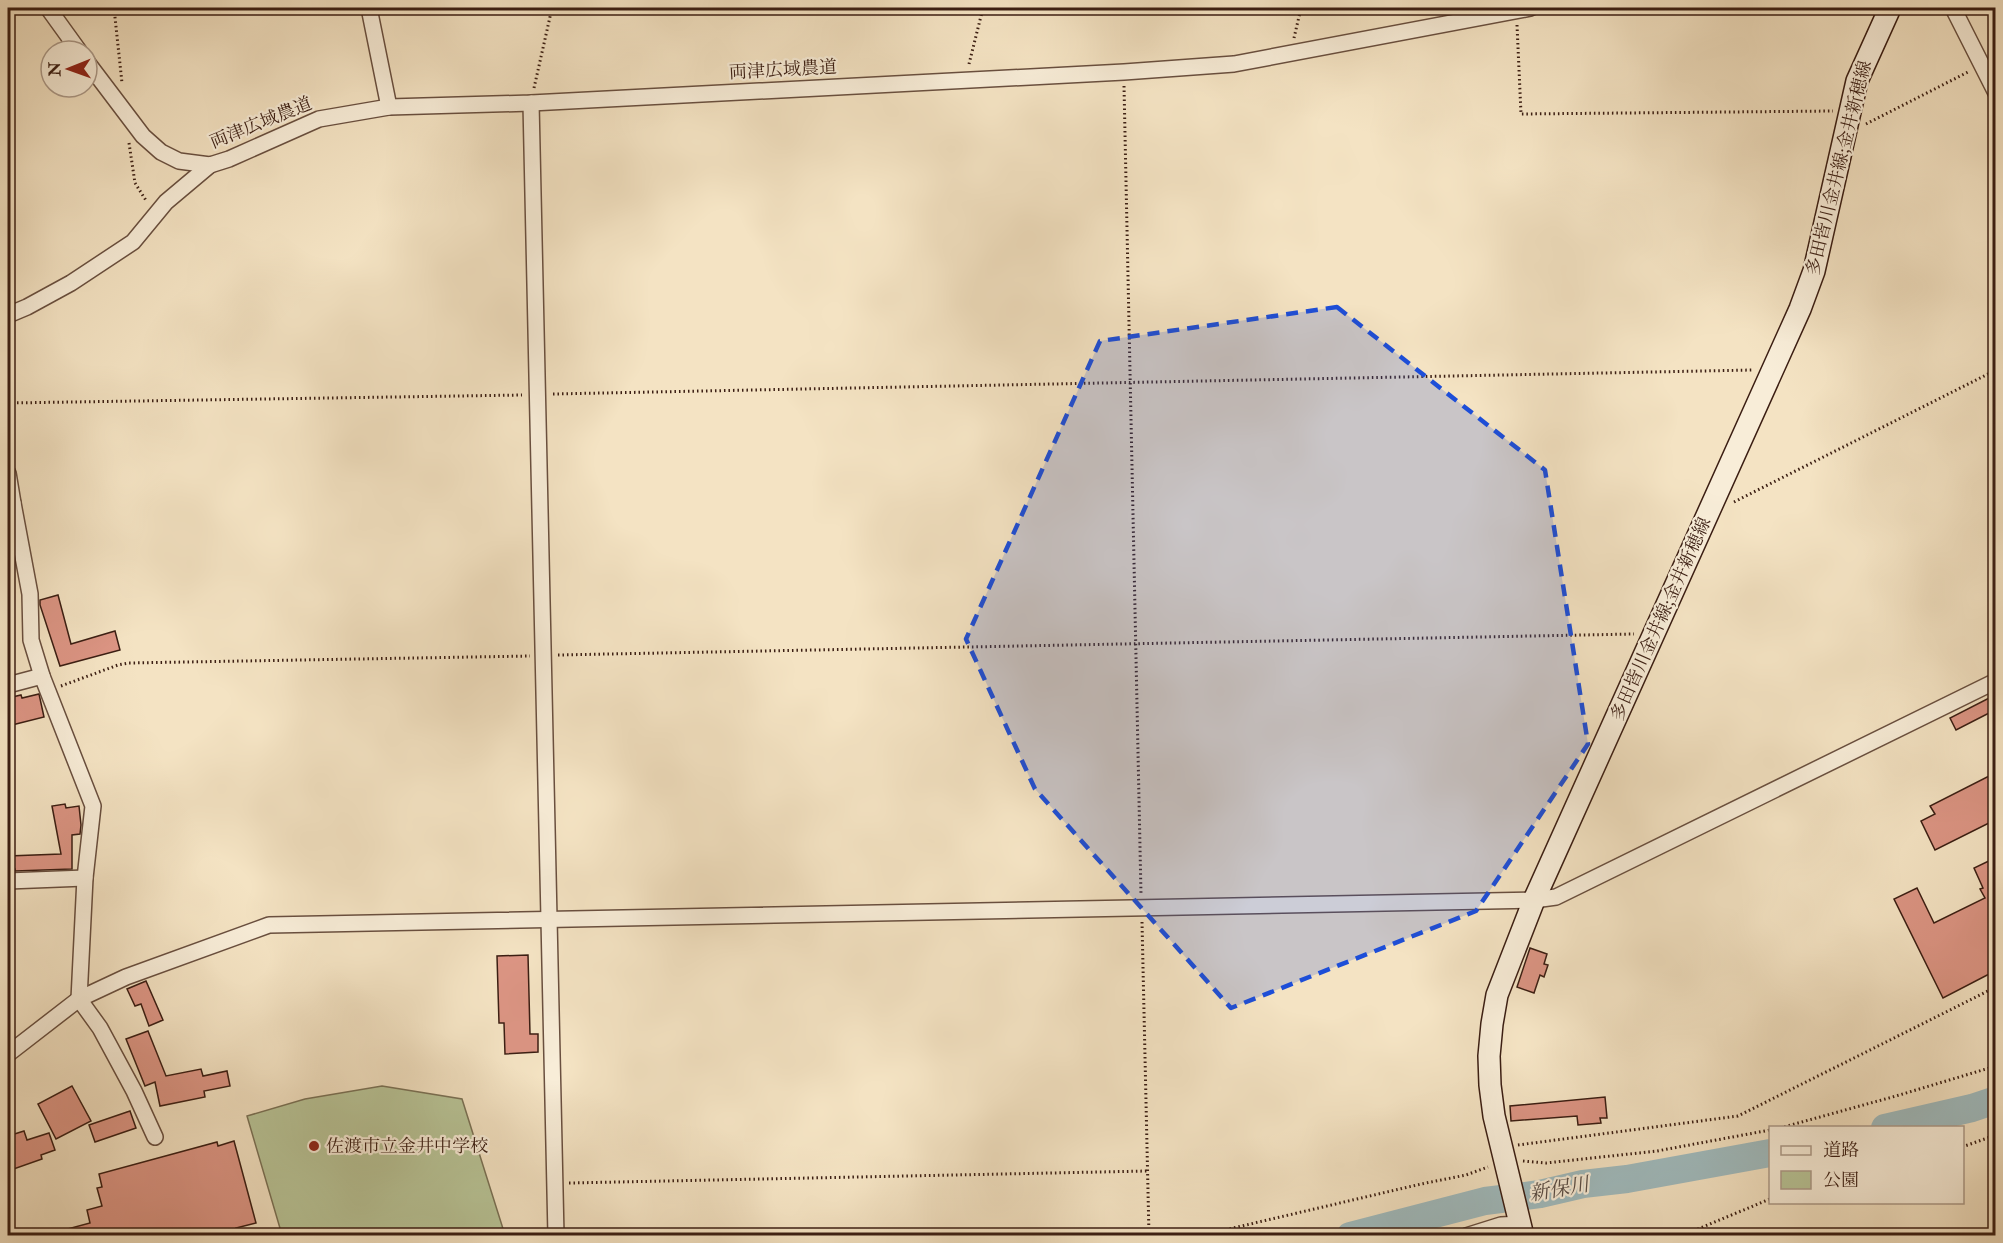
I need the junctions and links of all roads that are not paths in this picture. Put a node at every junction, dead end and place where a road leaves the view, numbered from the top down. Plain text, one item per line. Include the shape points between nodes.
1 (48, 8) edge
2 (369, 8) edge
3 (1890, 8) edge
4 (1953, 8) edge
5 (1524, 9) edge
6 (70, 39) edge
7 (99, 78) edge
8 (1995, 93) edge
9 (531, 103) junction
10 (389, 107) junction
11 (210, 165) junction
12 (8, 315) edge
13 (8, 473) edge
14 (10, 504) edge
15 (42, 676) junction
16 (1995, 681) edge
17 (8, 685) edge
18 (85, 878) junction
19 (8, 881) edge
20 (1534, 900) junction
21 (550, 918) junction
22 (80, 999) junction
23 (8, 1054) edge
24 (155, 1137) dead end
25 (1522, 1230) edge
26 (556, 1236) edge
27 (1466, 1236) edge

1 - 6 street
2 - 10 street
3 - 20 main road, 多田皆川金井線;金井新穂線 via 1857,81 1814,271 1800,309
4 - 8 street
5 - 9 street, 両津広域農道 via 1234,64
7 - 11 street, 両津広域農道 via 143,136 161,152 179,161
9 - 10 street, 両津広域農道
9 - 21 street
10 - 11 street, 両津広域農道 via 319,119
11 - 12 street via 166,202 133,242 71,283
13 - 14 street
14 - 15 street via 30,594 31,640
15 - 17 street
15 - 18 street via 93,806
16 - 20 street via 1556,897
18 - 19 street
18 - 22 street
20 - 21 street
20 - 25 main road, 多田皆川金井線;金井新穂線 via 1497,995 1492,1024 1490,1085 1494,1116
21 - 22 street via 269,925 126,977
21 - 26 street
22 - 23 street
22 - 24 street via 100,1028
25 - 27 street via 1501,1225

